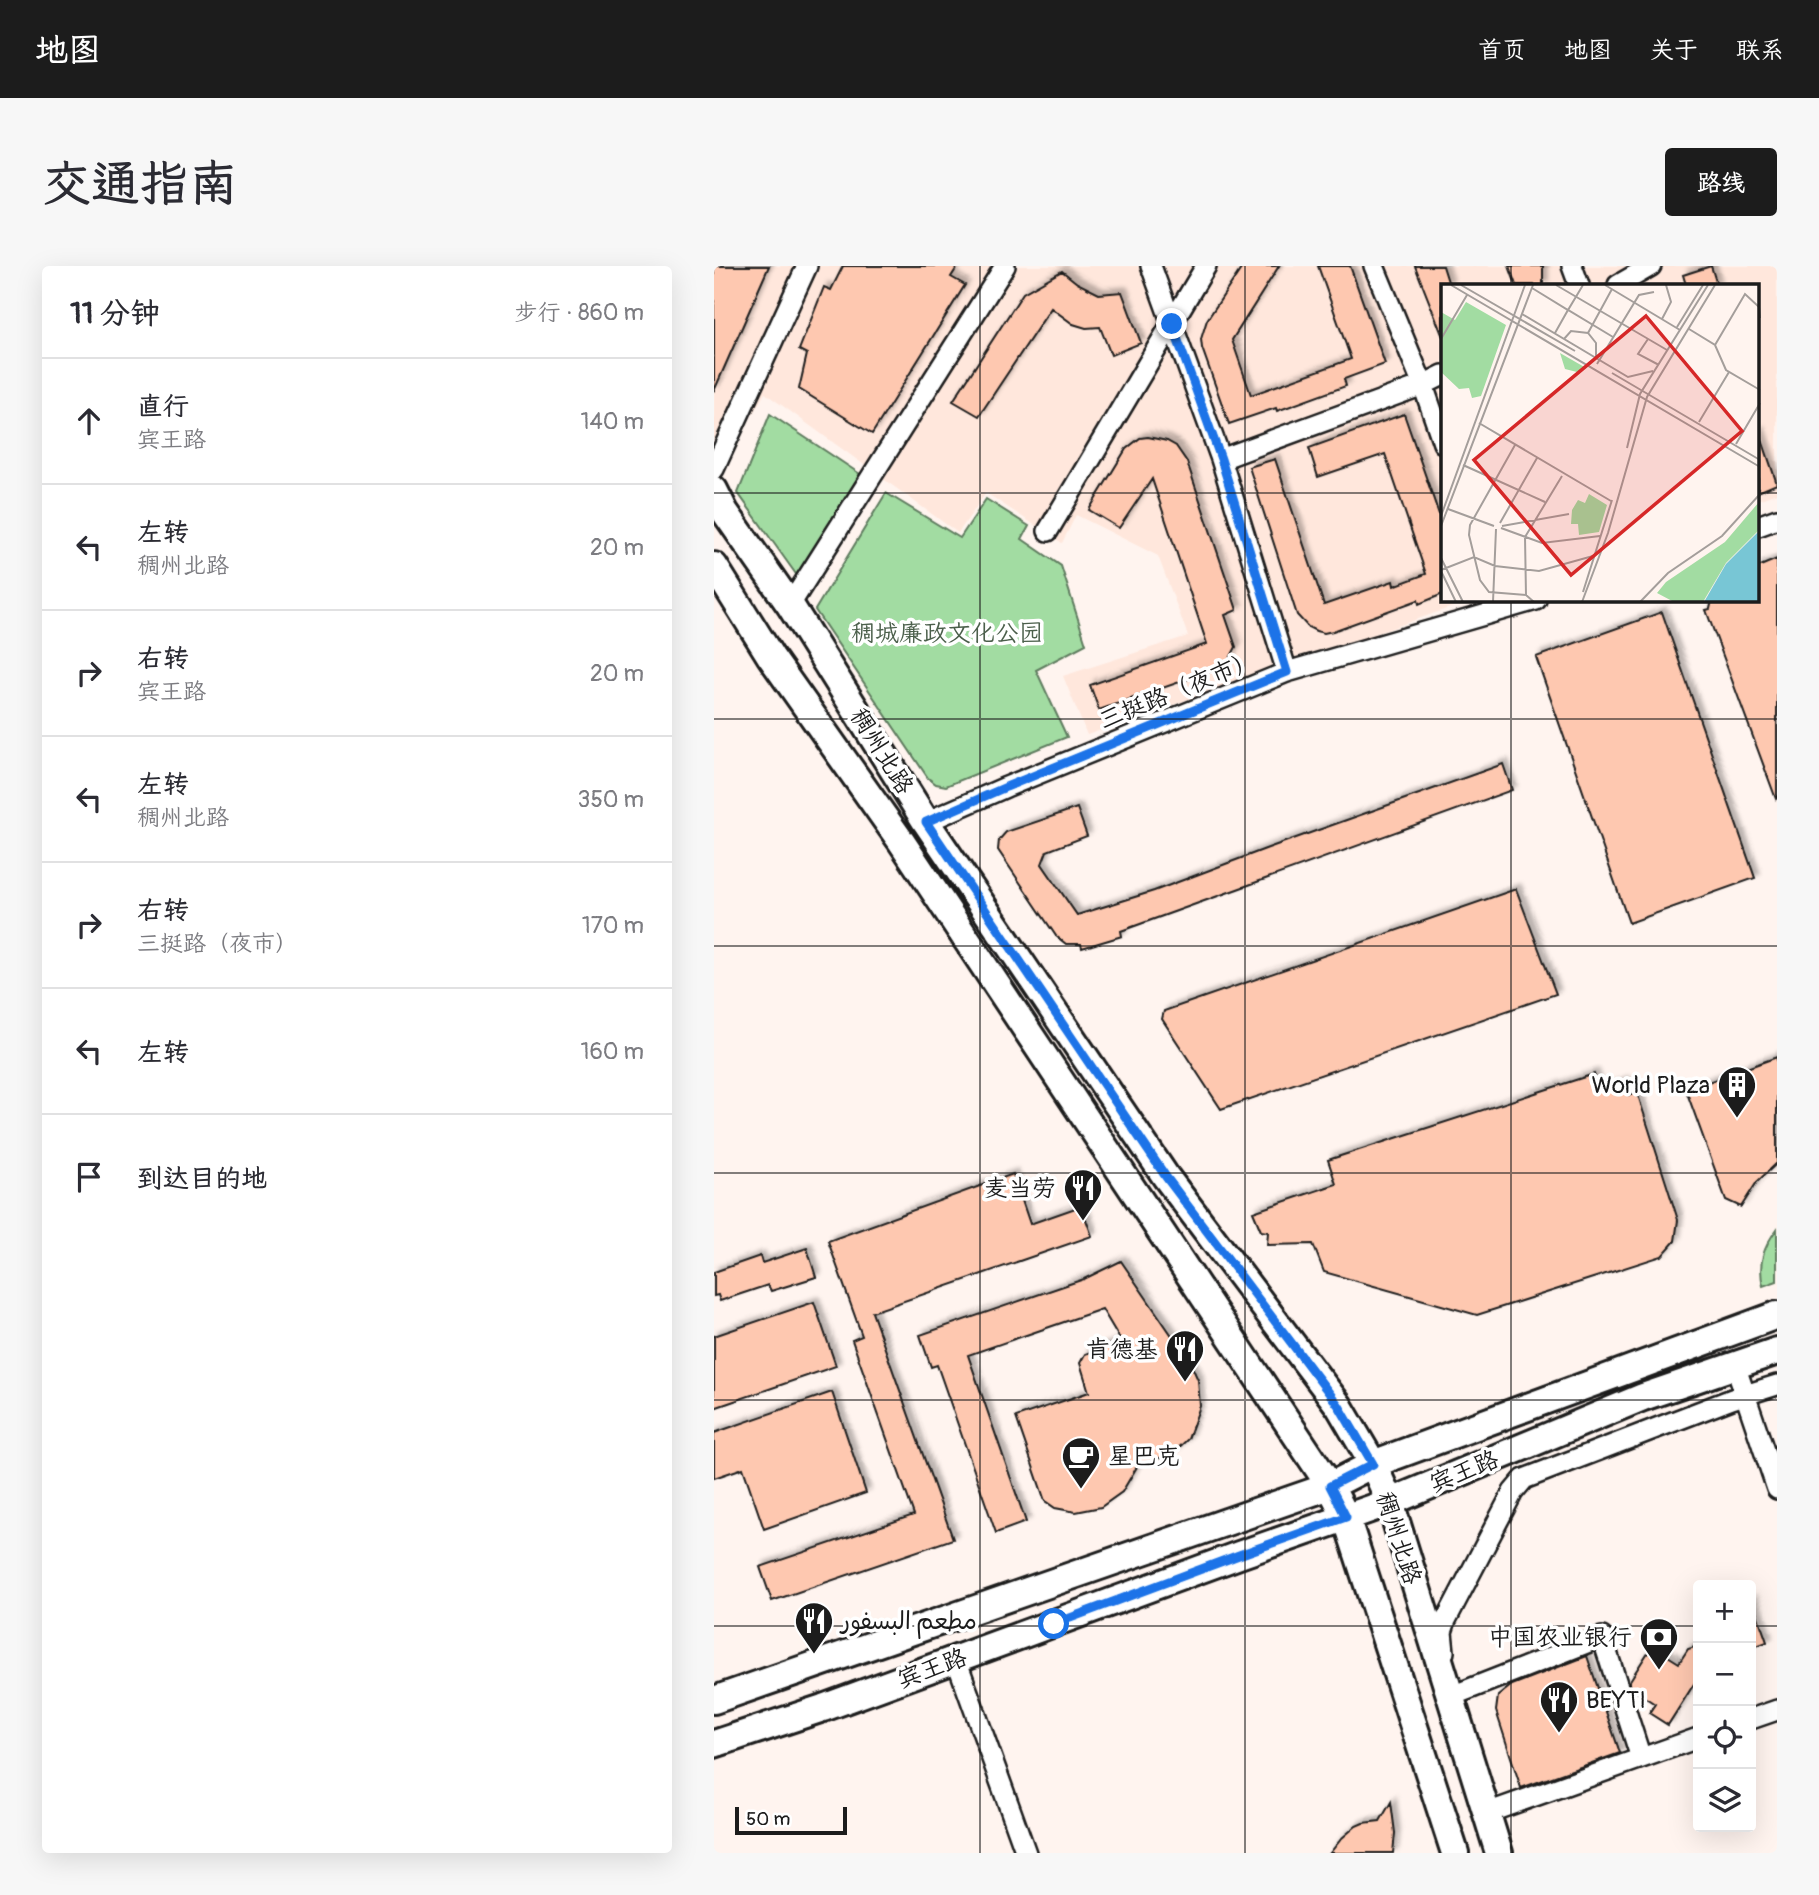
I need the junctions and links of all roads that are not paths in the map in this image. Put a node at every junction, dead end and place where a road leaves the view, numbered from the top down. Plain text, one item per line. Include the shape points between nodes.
1 (807, 266) edge
2 (1005, 266) edge
3 (1151, 266) edge
4 (1206, 266) edge
5 (1374, 266) edge
6 (1572, 266) edge
7 (1651, 266) edge
8 (1579, 284) edge
9 (1620, 284) edge
10 (1172, 324) junction
11 (1441, 376) edge
12 (1423, 385) junction
13 (1441, 437) edge
14 (1221, 459) junction
15 (714, 469) edge
16 (714, 490) edge
17 (1777, 519) edge
18 (1759, 526) edge
19 (1048, 531) dead end
20 (714, 566) edge
21 (1523, 602) edge
22 (790, 605) junction
23 (1498, 606) edge
24 (1287, 672) junction
25 (926, 822) junction
26 (1777, 1315) edge
27 (1777, 1351) edge
28 (1735, 1365) junction
29 (1774, 1390) edge
30 (1745, 1395) junction
31 (1373, 1464) junction
32 (1330, 1486) junction
33 (1777, 1489) edge
34 (1390, 1502) junction
35 (1346, 1517) junction
36 (956, 1659) junction
37 (1449, 1697) junction
38 (714, 1700) edge
39 (1777, 1710) edge
40 (1756, 1717) edge
41 (1693, 1740) edge
42 (714, 1744) edge
43 (1641, 1758) junction
44 (1487, 1813) junction
45 (1026, 1853) edge
46 (1455, 1853) edge
47 (1499, 1853) edge

1 - 15 street
2 - 22 street
3 - 10 street
4 - 10 street
5 - 12 street
6 - 8 street
7 - 9 street
10 - 14 street
10 - 19 street
11 - 12 street
12 - 13 street
12 - 14 street
14 - 24 street
16 - 22 main road, 稠州北路
17 - 18 street
20 - 32 main road, 稠州北路
21 - 23 street, 三挺路（夜市）
22 - 25 main road, 稠州北路
23 - 24 street, 三挺路（夜市）
24 - 25 street, 三挺路（夜市）
25 - 31 main road, 稠州北路 via 1166,1177 1339,1406
26 - 31 main road, 宾王路
27 - 28 main road, 宾王路
28 - 30 street
28 - 34 main road, 宾王路 via 1643,1397
29 - 30 street
30 - 33 street
30 - 37 street via 1518,1484 1442,1632
31 - 32 main road, 宾王路
31 - 34 main road, 稠州北路
32 - 35 main road, 稠州北路
32 - 38 main road, 宾王路
34 - 35 main road, 宾王路
34 - 37 main road, 稠州北路
35 - 36 main road, 宾王路
35 - 46 main road, 稠州北路
36 - 42 main road, 宾王路
36 - 45 street
37 - 43 street via 1602,1637
37 - 44 main road, 稠州北路
39 - 40 street
41 - 43 street
43 - 44 street
44 - 47 main road, 稠州北路

